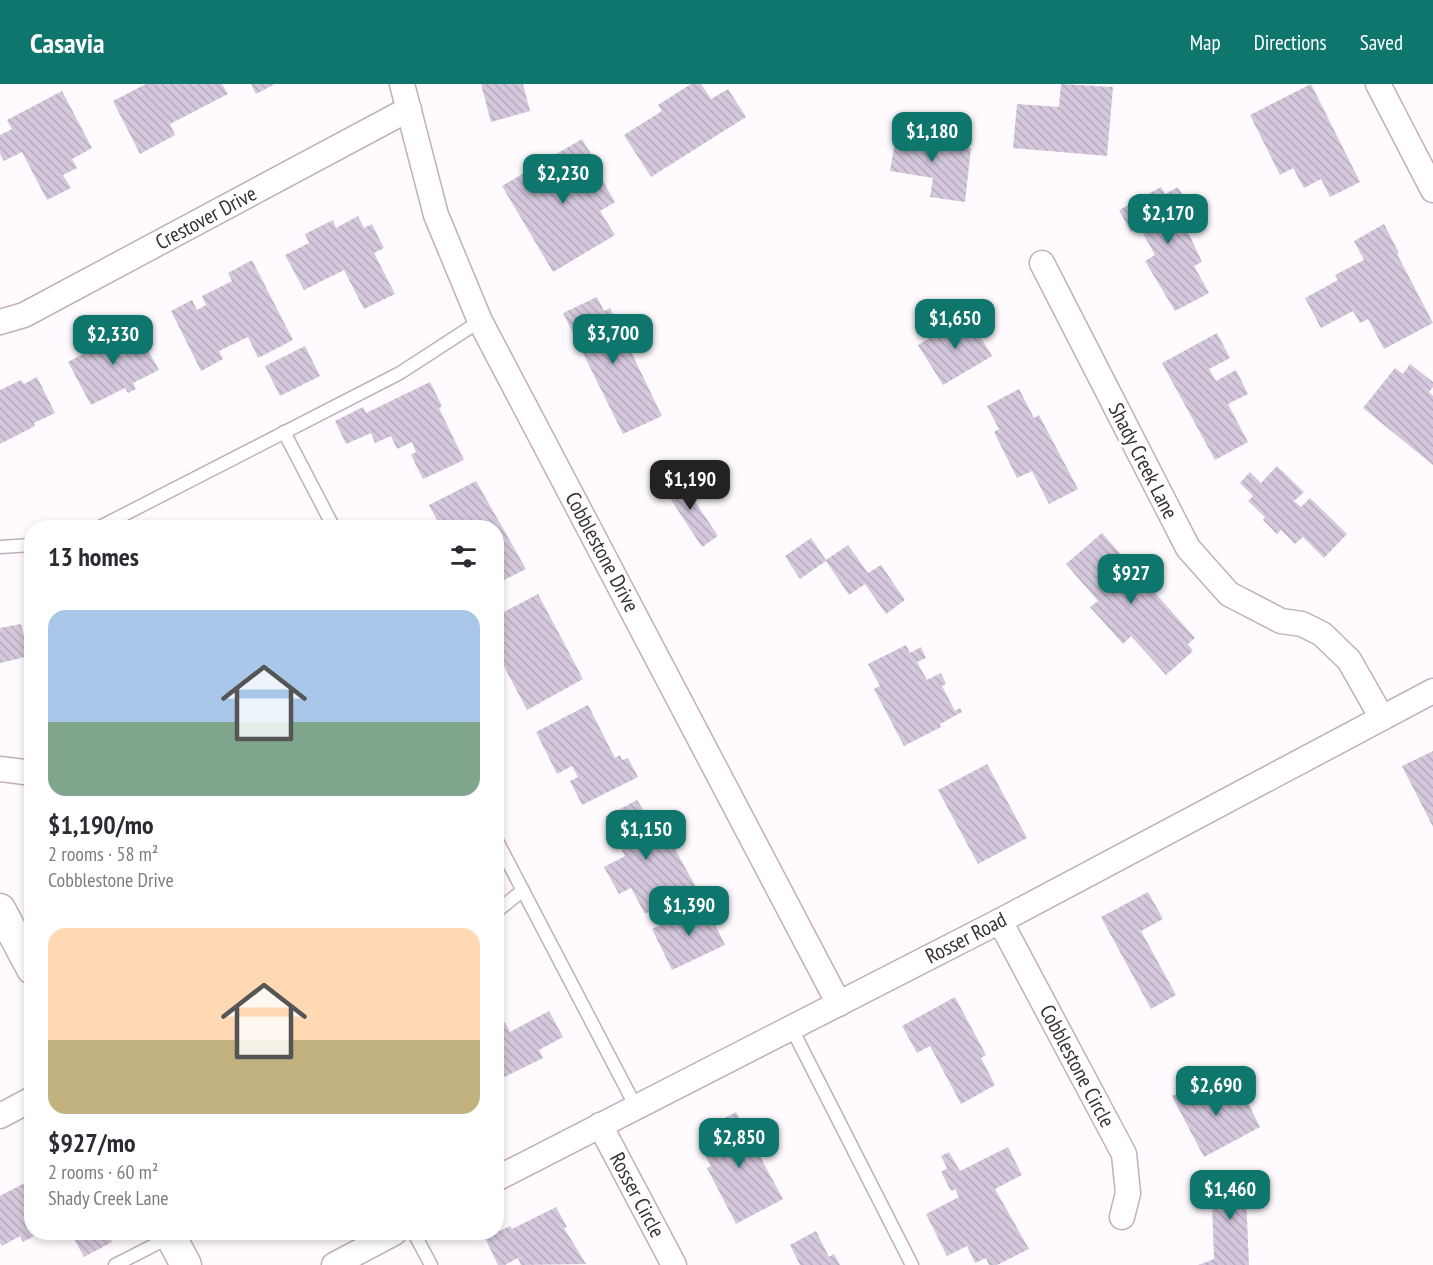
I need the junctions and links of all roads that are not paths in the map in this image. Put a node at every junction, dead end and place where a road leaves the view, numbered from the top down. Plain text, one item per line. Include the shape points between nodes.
1 (402, 84) edge
2 (1378, 84) edge
3 (409, 110) junction
4 (1433, 190) edge
5 (1042, 263) dead end
6 (480, 321) junction
7 (0, 322) edge
8 (284, 432) junction
9 (114, 520) edge
10 (330, 520) edge
11 (24, 546) edge
12 (0, 547) edge
13 (1433, 691) edge
14 (1382, 718) junction
15 (0, 769) edge
16 (24, 772) edge
17 (504, 854) edge
18 (523, 890) junction
19 (504, 905) edge
20 (0, 909) edge
21 (1000, 921) junction
22 (24, 954) edge
23 (839, 1004) junction
24 (792, 1029) junction
25 (24, 1103) edge
26 (636, 1107) junction
27 (0, 1116) edge
28 (600, 1125) junction
29 (504, 1175) edge
30 (1122, 1217) dead end
31 (159, 1240) edge
32 (173, 1240) edge
33 (381, 1240) edge
34 (418, 1240) edge
35 (115, 1265) edge
36 (186, 1265) edge
37 (334, 1265) edge
38 (431, 1265) edge
39 (674, 1265) edge
40 (912, 1265) edge

1 - 3 street, Cobblestone Drive
2 - 4 street
3 - 6 street, Cobblestone Drive via 436,215
3 - 7 street, Crestover Drive via 24,315
5 - 14 street, Shady Creek Lane via 1188,548 1228,594 1281,621 1302,624 1322,634 1349,660
6 - 8 lane via 400,373
6 - 23 street, Cobblestone Drive
8 - 9 lane
8 - 10 lane
11 - 12 lane
13 - 14 street, Rosser Road
14 - 21 street, Rosser Road
15 - 16 street
17 - 18 lane
18 - 19 lane
18 - 26 lane
20 - 22 street
21 - 23 street, Rosser Road
21 - 30 street, Cobblestone Circle via 1124,1154 1128,1193
23 - 24 street, Rosser Road
24 - 26 street, Rosser Road
24 - 40 lane
25 - 27 street
26 - 28 street, Rosser Road
28 - 29 street, Rosser Road
28 - 39 street, Rosser Circle
31 - 35 lane
32 - 36 street
33 - 37 street
34 - 38 lane

